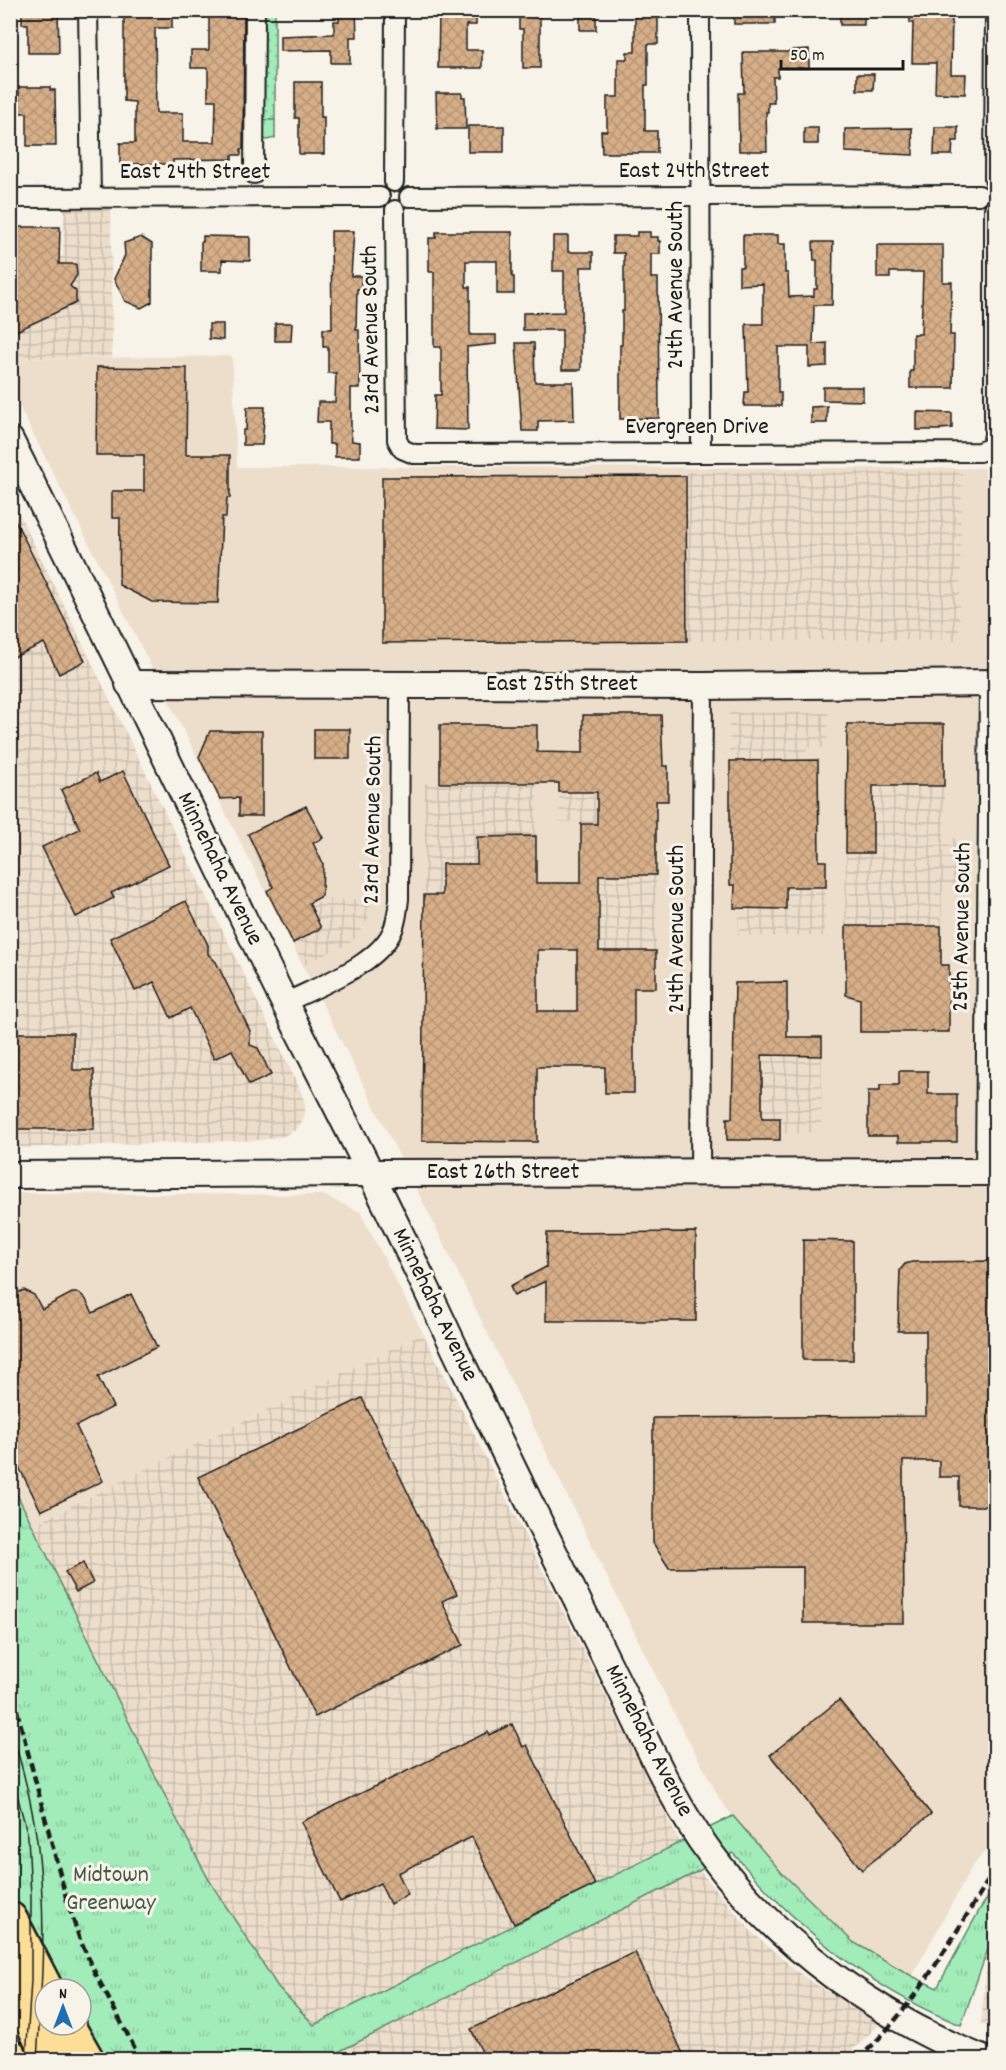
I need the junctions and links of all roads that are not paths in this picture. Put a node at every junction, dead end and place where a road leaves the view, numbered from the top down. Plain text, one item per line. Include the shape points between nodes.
1 (88, 10) edge
2 (255, 10) edge
3 (395, 10) edge
4 (700, 10) edge
5 (995, 10) edge
6 (254, 174) dead end
7 (995, 179) edge
8 (394, 182) junction
9 (979, 195) junction
10 (701, 196) junction
11 (91, 197) junction
12 (380, 197) junction
13 (409, 197) junction
14 (10, 198) edge
15 (995, 209) edge
16 (395, 210) junction
17 (10, 440) edge
18 (402, 449) joint
19 (701, 452) junction
20 (992, 683) edge
21 (129, 684) junction
22 (400, 685) junction
23 (703, 686) junction
24 (285, 1003) junction
25 (990, 1172) edge
26 (371, 1173) junction
27 (700, 1173) junction
28 (10, 1175) edge
29 (10, 1919) edge
30 (10, 1973) edge
31 (40, 1977) edge
32 (74, 2037) edge
33 (50, 2060) edge
34 (87, 2060) edge
35 (985, 2060) edge

1 - 11 street
2 - 6 street
3 - 8 street
4 - 10 street, 24th Avenue South
5 - 7 street
7 - 9 street via 981,186
8 - 12 street via 383,188
8 - 13 street via 406,188
9 - 10 street, East 24th Street
9 - 15 street via 985,207
10 - 13 street, East 24th Street
10 - 19 street, 24th Avenue South
11 - 12 street, East 24th Street
11 - 14 street, East 24th Street
12 - 16 street via 387,208
13 - 16 street via 403,208
15 - 19 street, Evergreen Drive via 992,447 979,452
16 - 18 street, 23rd Avenue South via 397,440
17 - 21 main road, Minnehaha Avenue
18 - 19 street, Evergreen Drive via 414,454
20 - 23 main road, East 25th Street
20 - 25 street, 25th Avenue South
21 - 22 main road, East 25th Street
21 - 24 main road, Minnehaha Avenue
22 - 23 main road, East 25th Street
22 - 24 street, 23rd Avenue South via 399,899 394,927 384,946 368,961
23 - 27 street, 24th Avenue South
24 - 26 main road, Minnehaha Avenue
25 - 27 main road, East 26th Street
26 - 27 main road, East 26th Street
26 - 28 main road, East 26th Street
26 - 35 main road, Minnehaha Avenue via 657,1763 710,1853 767,1917 834,1977 920,2031
29 - 31 highway
30 - 33 highway
32 - 34 highway

